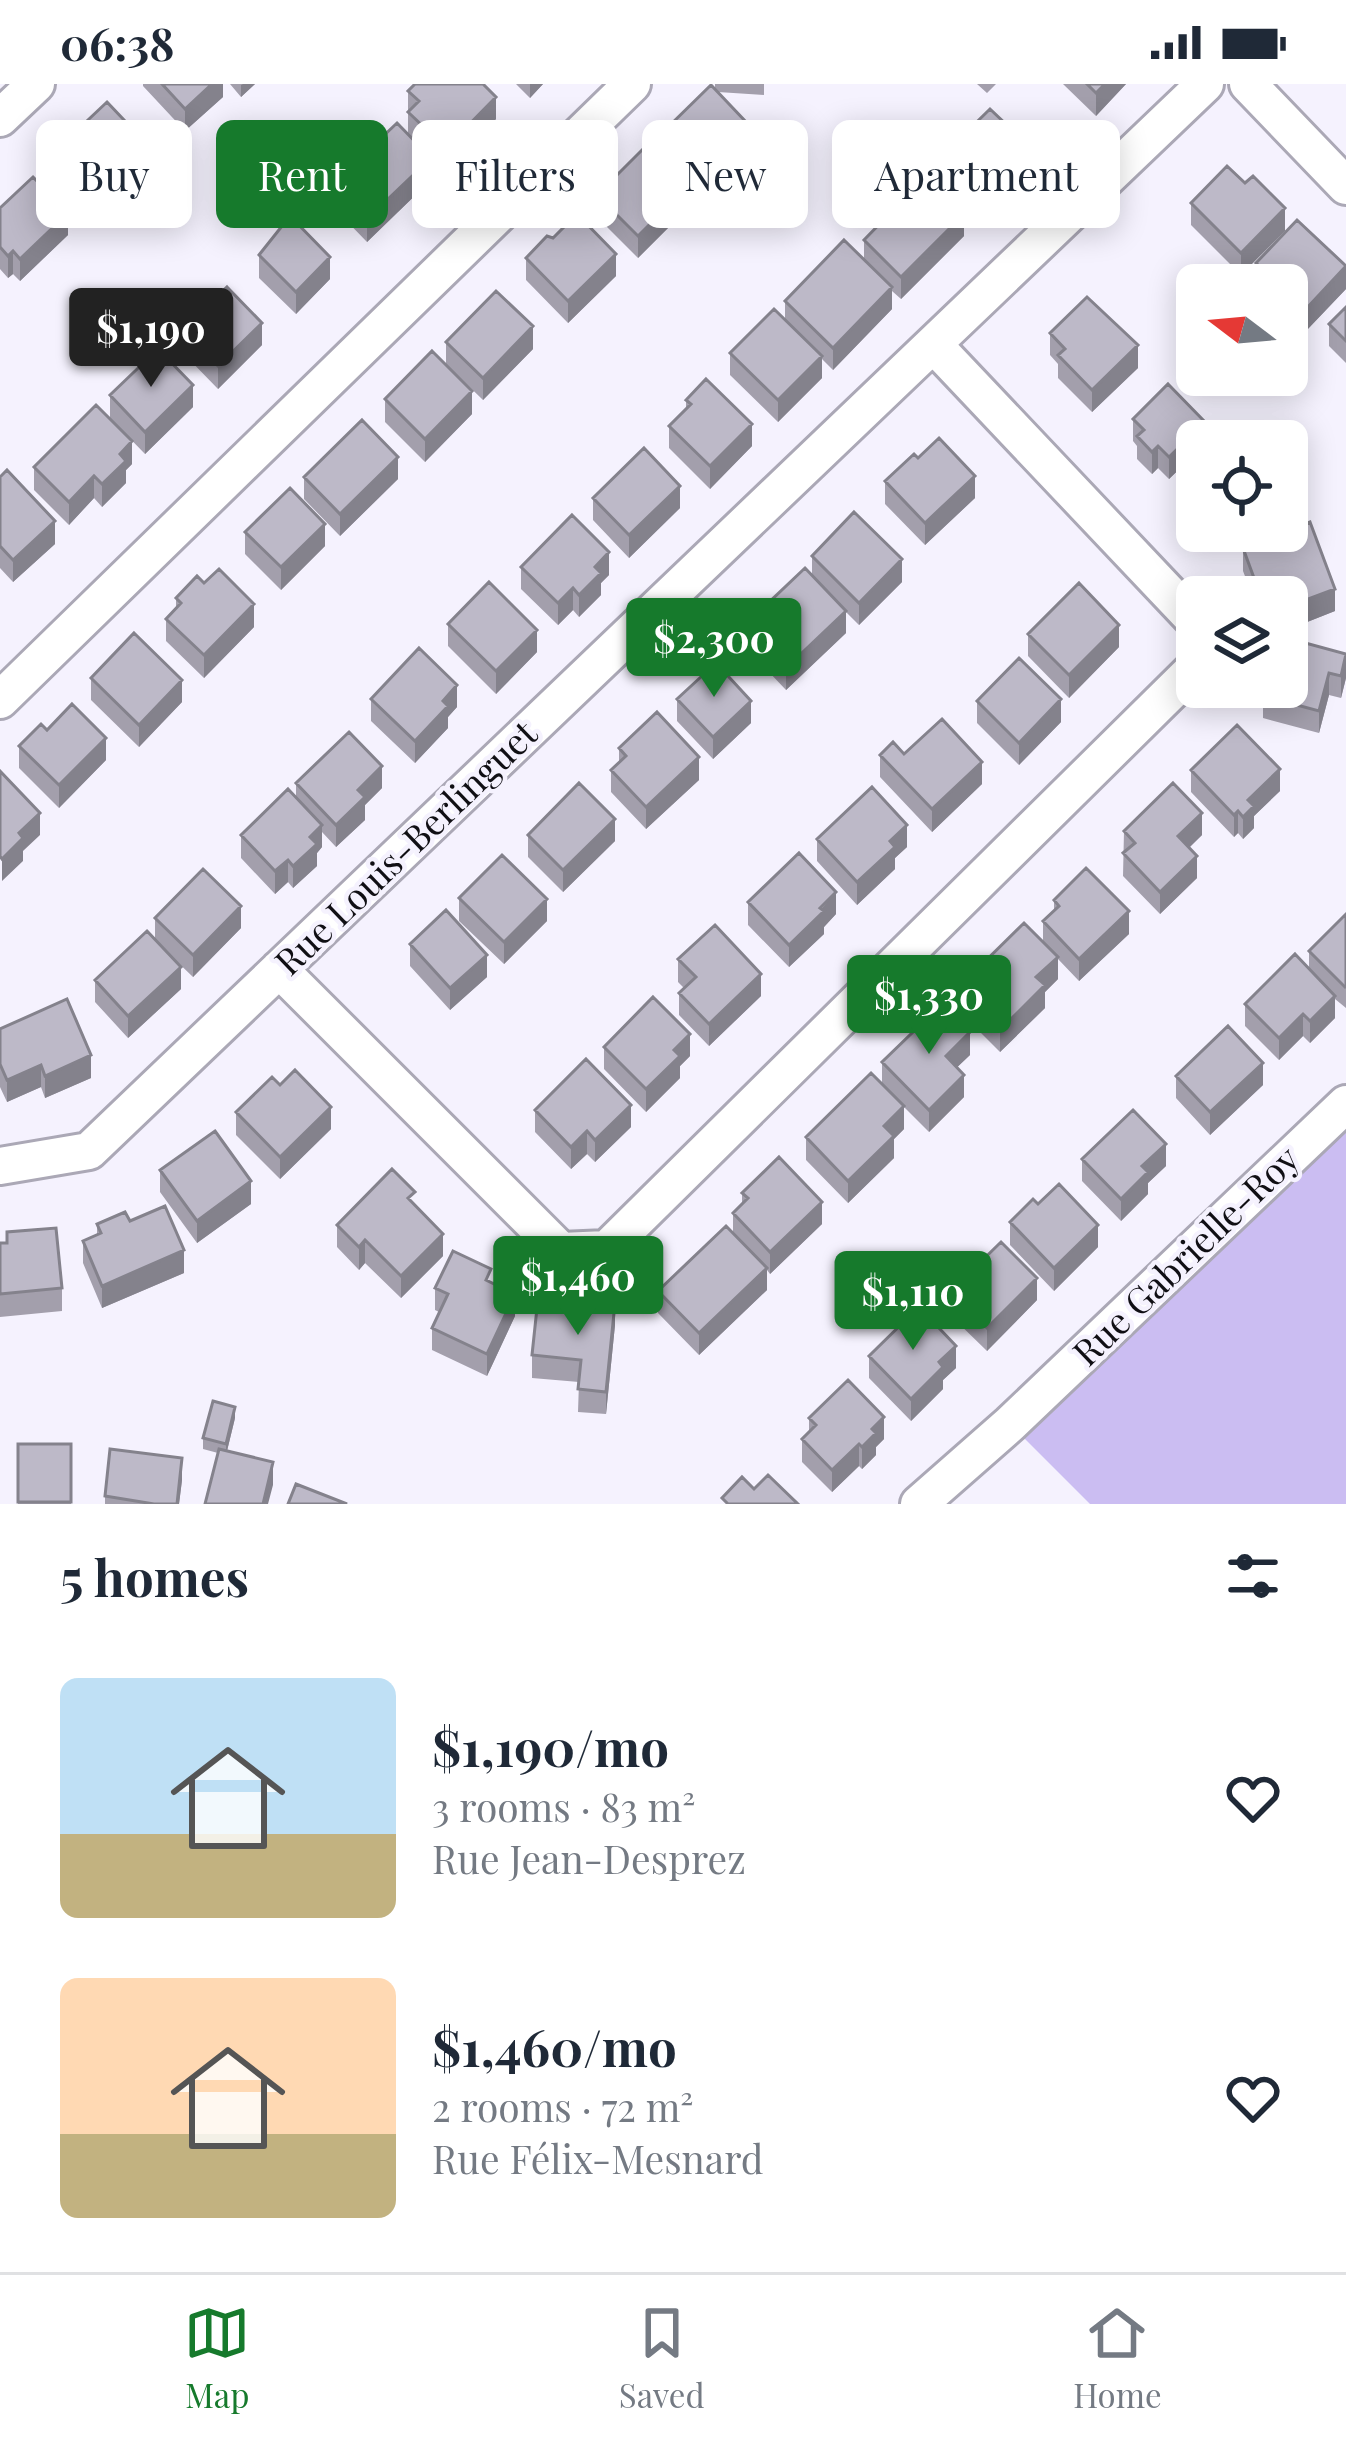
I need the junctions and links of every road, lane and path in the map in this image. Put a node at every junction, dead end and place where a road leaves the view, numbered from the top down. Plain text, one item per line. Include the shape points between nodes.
1 (36, 84) edge
2 (632, 84) edge
3 (1205, 84) edge
4 (1248, 84) edge
5 (0, 118) edge
6 (1346, 186) edge
7 (933, 344) junction
8 (1176, 601) edge
9 (1176, 687) edge
10 (0, 700) edge
11 (279, 969) junction
12 (1346, 1104) edge
13 (0, 1166) edge
14 (919, 1504) edge

1 - 5 street
2 - 10 street
3 - 7 street, Rue Louis-Berlinguet
4 - 6 street
7 - 8 street
7 - 11 street, Rue Louis-Berlinguet
9 - 11 street via 607,1249 561,1250
11 - 13 street, Rue Louis-Berlinguet via 89,1151
12 - 14 street, Rue Gabrielle-Roy

